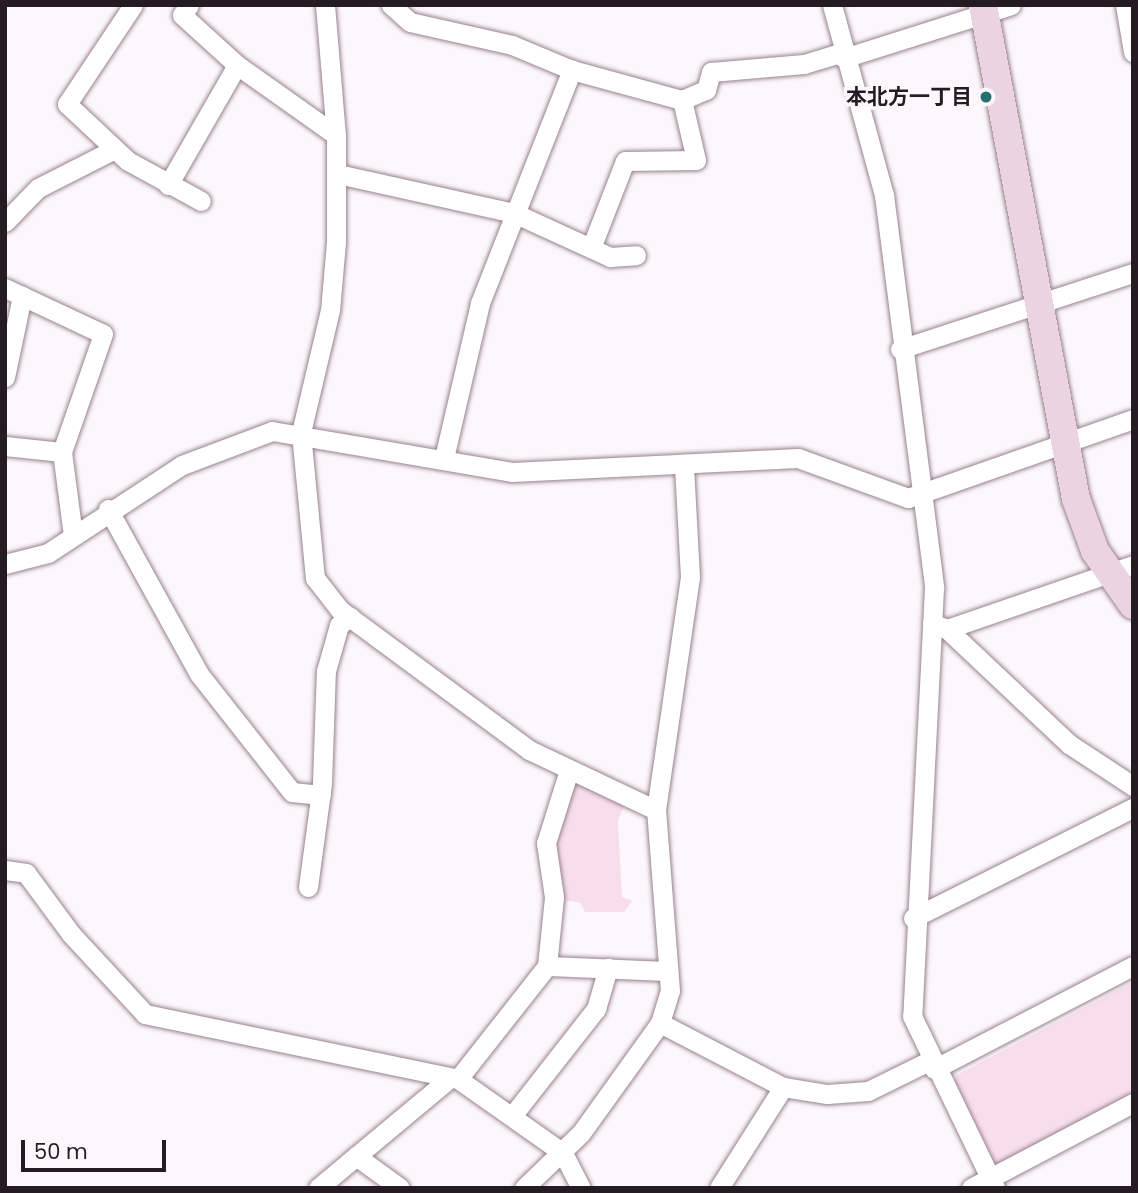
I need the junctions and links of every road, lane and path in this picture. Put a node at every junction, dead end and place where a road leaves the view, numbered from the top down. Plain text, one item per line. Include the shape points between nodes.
1 (133, 5) edge
2 (189, 5) edge
3 (325, 5) edge
4 (391, 5) edge
5 (832, 5) edge
6 (1125, 5) edge
7 (993, 8) edge
8 (1133, 51) edge
9 (843, 56) junction
10 (237, 65) junction
11 (572, 70) junction
12 (682, 100) junction
13 (336, 135) junction
14 (116, 149) junction
15 (338, 174) junction
16 (169, 185) junction
17 (201, 201) dead end
18 (514, 213) junction
19 (5, 222) edge
20 (591, 247) junction
21 (636, 255) dead end
22 (1133, 273) edge
23 (14, 292) edge
24 (1037, 306) junction
25 (900, 349) junction
26 (5, 377) edge
27 (1133, 419) edge
28 (301, 433) junction
29 (1063, 443) junction
30 (5, 446) edge
31 (62, 452) junction
32 (444, 458) junction
33 (684, 467) junction
34 (922, 491) junction
35 (107, 509) junction
36 (73, 535) junction
37 (5, 564) edge
38 (1121, 570) edge
39 (1133, 605) edge
40 (350, 617) junction
41 (939, 626) junction
42 (569, 770) junction
43 (1133, 786) edge
44 (321, 795) junction
45 (1133, 807) edge
46 (656, 810) junction
47 (5, 870) edge
48 (308, 887) dead end
49 (913, 918) junction
50 (547, 966) junction
51 (1133, 966) edge
52 (608, 968) junction
53 (668, 971) junction
54 (660, 1023) junction
55 (932, 1065) junction
56 (454, 1079) junction
57 (783, 1087) junction
58 (1133, 1103) edge
59 (512, 1116) junction
60 (563, 1153) junction
61 (356, 1156) junction
62 (992, 1183) edge
63 (318, 1188) edge
64 (400, 1188) edge
65 (524, 1188) edge
66 (581, 1188) edge
67 (719, 1188) edge
68 (971, 1188) edge

1 - 14 street via 67,104
2 - 10 street via 182,15
3 - 13 street
4 - 11 street via 410,22 512,45
5 - 9 street
6 - 8 street
7 - 9 street
7 - 24 street
9 - 12 street via 710,72 706,90
9 - 25 street via 867,116 884,195
10 - 13 street
10 - 16 street
11 - 12 street
11 - 18 street
12 - 20 street via 696,160 625,161
13 - 15 street
14 - 16 street
14 - 19 street via 37,188
15 - 18 street
15 - 28 street via 330,310
16 - 17 street
18 - 20 street
18 - 32 street via 467,349
20 - 21 street via 610,257
22 - 24 street
23 - 26 street
23 - 31 street via 103,334
24 - 25 street
24 - 29 street
25 - 34 street
27 - 29 street
28 - 32 street
28 - 35 street via 272,431 182,465
28 - 40 street via 315,578
29 - 34 street
29 - 38 street via 1085,527
30 - 31 street
31 - 36 street
32 - 33 street via 512,472
33 - 34 street via 798,458 908,498
33 - 46 street via 690,577
34 - 41 street
35 - 36 street
35 - 44 street via 199,674 292,792
36 - 37 street via 48,553
38 - 39 street
38 - 41 street
40 - 42 street via 530,750
40 - 44 street via 339,625 326,671
41 - 43 street via 1069,744
41 - 49 street
42 - 46 street
42 - 50 street via 546,843 554,897
44 - 48 street
45 - 49 street
46 - 53 street
47 - 56 street via 33,880 71,934 145,1014
49 - 55 street via 912,1016
50 - 52 street
50 - 56 street
51 - 55 street
52 - 53 street
52 - 59 street via 596,1009
53 - 54 street
54 - 57 street
54 - 60 street
55 - 57 street via 868,1091
55 - 62 street
56 - 59 street
56 - 61 street
57 - 67 street
58 - 62 street
59 - 60 street
60 - 65 street
60 - 66 street
61 - 63 street
61 - 64 street
62 - 68 street

